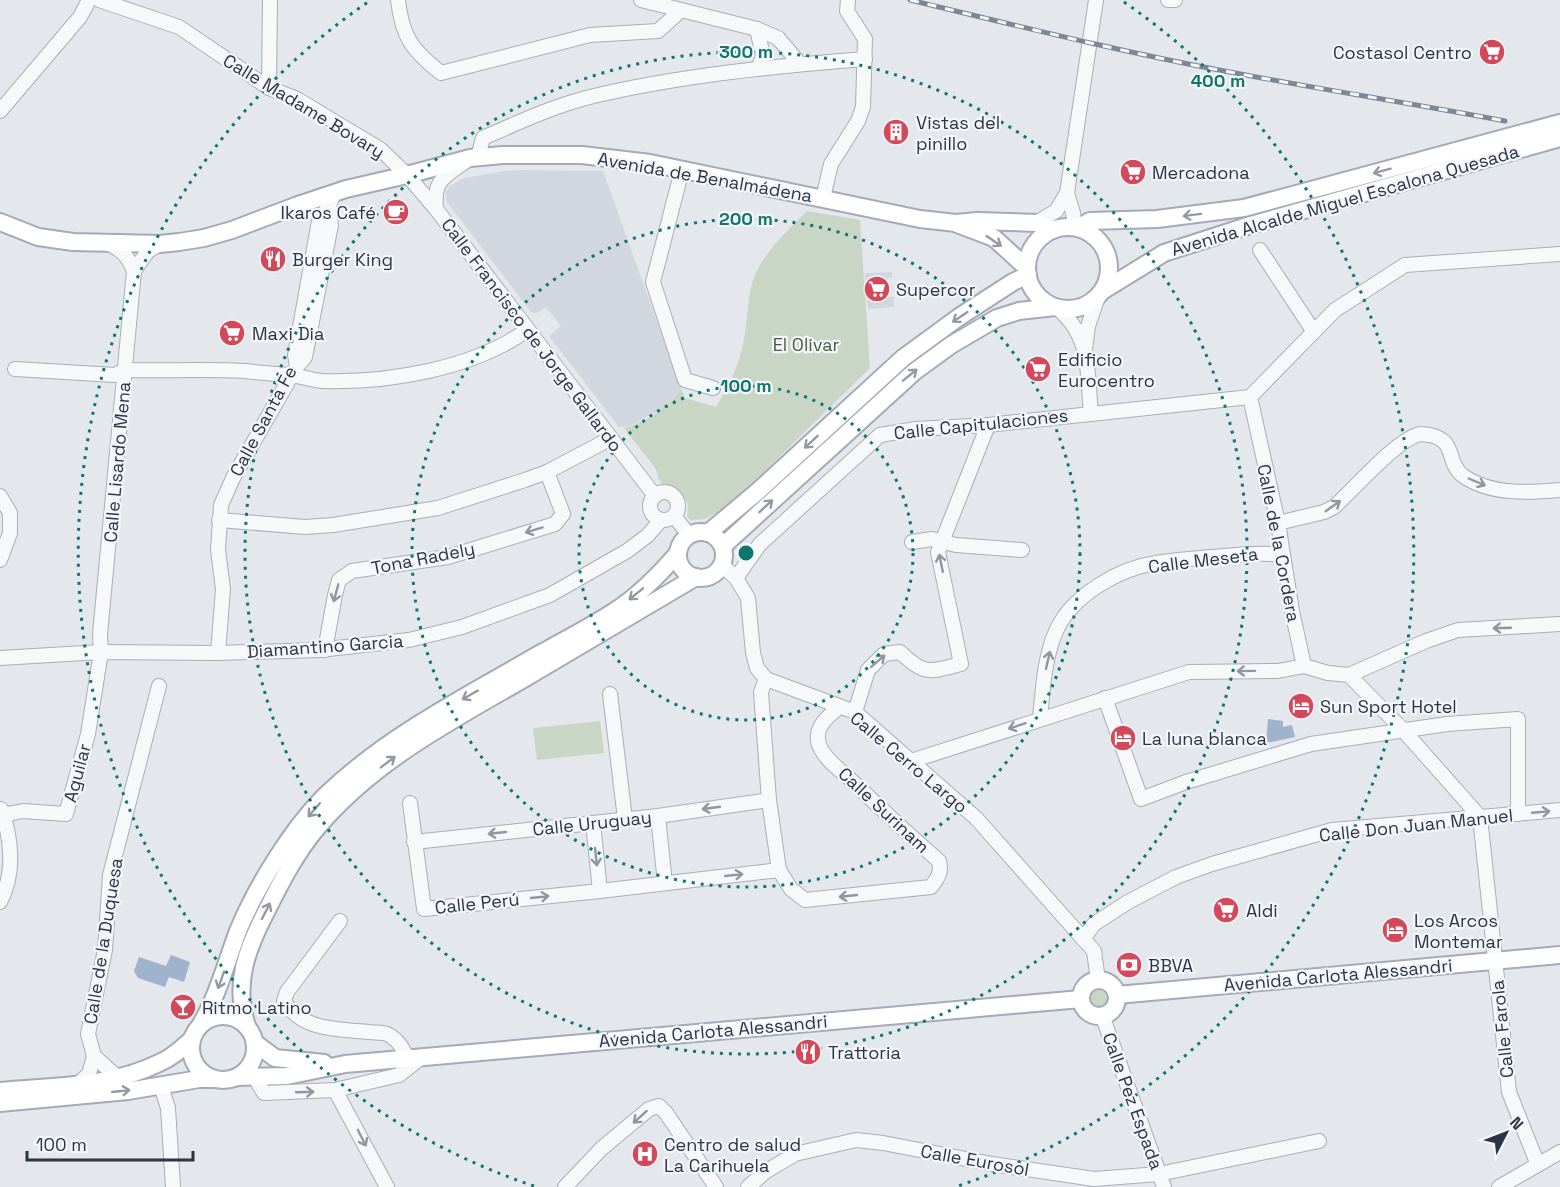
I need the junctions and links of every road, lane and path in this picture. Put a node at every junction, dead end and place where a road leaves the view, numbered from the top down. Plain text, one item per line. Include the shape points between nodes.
1 (89, 0) edge
2 (99, 0) edge
3 (270, 0) edge
4 (398, 0) edge
5 (641, 0) edge
6 (848, 0) edge
7 (1096, 0) edge
8 (1168, 0) edge
9 (1175, 0) edge
10 (680, 11) junction
11 (757, 29) junction
12 (865, 59) junction
13 (800, 64) junction
14 (758, 69) junction
15 (269, 88) junction
16 (0, 111) edge
17 (1560, 123) edge
18 (1560, 138) edge
19 (474, 157) junction
20 (682, 170) junction
21 (407, 175) junction
22 (1067, 193) junction
23 (823, 198) junction
24 (332, 199) junction
25 (436, 209) junction
26 (1056, 211) junction
27 (0, 222) edge
28 (956, 223) junction
29 (1036, 223) junction
30 (1076, 228) junction
31 (1055, 230) junction
32 (107, 243) junction
33 (160, 244) junction
34 (1260, 250) dead end
35 (1560, 254) edge
36 (134, 271) junction
37 (1027, 272) junction
38 (1101, 293) junction
39 (1056, 308) junction
40 (527, 330) junction
41 (1314, 332) junction
42 (1085, 355) junction
43 (15, 369) dead end
44 (125, 370) junction
45 (294, 371) junction
46 (713, 388) dead end
47 (1250, 397) junction
48 (1091, 413) junction
49 (988, 425) junction
50 (610, 437) junction
51 (547, 472) junction
52 (1560, 490) edge
53 (0, 496) edge
54 (655, 496) junction
55 (668, 518) junction
56 (219, 520) junction
57 (1278, 523) junction
58 (708, 533) junction
59 (689, 535) junction
60 (941, 541) junction
61 (912, 542) dead end
62 (723, 546) junction
63 (1022, 550) dead end
64 (678, 553) junction
65 (1283, 555) junction
66 (0, 560) edge
67 (722, 566) junction
68 (696, 578) junction
69 (736, 578) junction
70 (1560, 624) edge
71 (325, 650) junction
72 (101, 652) junction
73 (218, 653) junction
74 (0, 658) edge
75 (1304, 666) junction
76 (1349, 675) junction
77 (766, 679) junction
78 (159, 686) dead end
79 (610, 694) dead end
80 (1105, 698) junction
81 (836, 705) junction
82 (855, 712) junction
83 (1040, 718) junction
84 (1403, 730) junction
85 (911, 761) junction
86 (769, 800) junction
87 (410, 803) dead end
88 (1560, 810) edge
89 (2, 811) edge
90 (1518, 814) junction
91 (658, 816) junction
92 (1480, 817) junction
93 (625, 819) junction
94 (593, 823) junction
95 (414, 842) junction
96 (779, 870) junction
97 (665, 883) junction
98 (600, 891) junction
99 (0, 902) edge
100 (340, 921) dead end
101 (1083, 939) junction
102 (1560, 955) edge
103 (1494, 961) junction
104 (1098, 980) junction
105 (1117, 995) junction
106 (1081, 999) junction
107 (1102, 1015) junction
108 (248, 1026) junction
109 (197, 1031) junction
110 (255, 1043) junction
111 (94, 1056) junction
112 (415, 1058) junction
113 (345, 1064) junction
114 (117, 1077) junction
115 (237, 1077) junction
116 (255, 1078) junction
117 (213, 1079) junction
118 (78, 1084) junction
119 (161, 1086) junction
120 (335, 1090) junction
121 (0, 1091) edge
122 (0, 1103) edge
123 (1319, 1141) dead end
124 (1560, 1152) edge
125 (1538, 1165) junction
126 (1162, 1180) edge
127 (174, 1187) edge
128 (387, 1187) edge
129 (565, 1187) edge
130 (716, 1187) edge
131 (748, 1187) edge
132 (1499, 1187) edge

1 - 16 street via 80,17
2 - 15 street, Calle Madame Bovary via 179,27
3 - 15 street
4 - 10 street via 405,34 419,55 441,73 590,35 658,31
5 - 10 street
6 - 12 street via 847,11 865,39
7 - 22 street
8 - 9 street
10 - 11 street
11 - 13 street via 778,38
11 - 14 street via 763,56
12 - 13 street
12 - 23 street via 863,107 831,164
13 - 14 street
14 - 19 street via 597,95 548,110 483,138
15 - 21 street, Calle Madame Bovary via 297,99 380,149
17 -> 30 main road, Avenida Alcalde Miguel Escalona Quesada via 1244,208 1157,219 1090,221
18 - 38 main road, Avenida Alcalde Miguel Escalona Quesada via 1164,253
19 - 20 main road, Avenida de Benalmádena via 582,155
19 - 21 main road, Avenida de Benalmádena
19 - 25 street via 437,184
20 - 23 main road, Avenida de Benalmádena
20 - 46 street via 653,282 686,380
21 - 24 main road, Avenida de Benalmádena
21 - 25 street, Calle Francisco de Jorge Gallardo
22 - 26 street
22 - 30 street
23 - 28 main road, Avenida de Benalmádena
24 - 33 main road, Avenida de Benalmádena via 204,238
24 - 45 street, Calle Santa Fe via 320,221
25 - 40 street, Calle Francisco de Jorge Gallardo
26 - 29 street
26 - 31 street
27 - 32 main road, Avenida de Benalmádena via 38,237
28 - 29 main road, Avenida de Benalmádena
28 -> 37 main road, Avenida de Benalmádena via 994,238
29 - 31 main road, Avenida de Benalmádena
30 - 31 main road
30 - 38 main road via 1090,233 1106,253 1108,278
31 - 37 main road via 1034,245
32 - 33 main road, Avenida de Benalmádena
32 - 36 street via 129,258
33 - 36 street via 148,250
34 - 41 street
35 - 41 street via 1405,264 1335,310
36 - 44 street, Calle Lisardo Mena
37 - 39 main road via 1037,295
37 -> 58 main road via 903,358
38 - 39 main road via 1080,308
38 - 42 street via 1088,326
39 - 42 street via 1076,328
62 -> 39 main road via 914,372 951,345 997,318 1019,311
40 - 45 street via 493,350 431,371 393,378 320,381
40 - 50 street, Calle Francisco de Jorge Gallardo
41 - 47 street
42 - 48 street
43 - 44 street via 115,375
44 - 45 street
44 - 72 street, Calle Lisardo Mena
45 - 56 street, Calle Santa Fe via 234,476
47 - 48 street, Calle Capitulaciones
47 - 57 street, Calle de la Cordera
48 - 49 street, Calle Capitulaciones
49 - 60 street
49 - 69 street, Calle Capitulaciones via 880,435 760,544
50 - 51 street
50 - 54 street, Calle Francisco de Jorge Gallardo
51 - 56 street via 438,508 333,525 305,527
51 -> 71 street, Tona Radely via 563,513 555,524 448,557 352,571 339,580
57 -> 52 street via 1335,507 1397,446 1422,434 1440,437 1449,447 1460,474 1477,483 1506,491
53 - 66 street via 10,513 10,532
54 - 55 street via 651,511 657,519
54 - 55 street via 673,496 678,507
55 - 59 street
55 - 71 street, Diamantino Garcia via 627,551 550,595 462,627 409,640
56 - 73 street, Calle Santa Fe via 223,589
57 - 65 street, Calle de la Cordera
58 - 59 main road
58 - 62 main road
59 - 64 main road
60 - 61 street
60 - 63 street
82 -> 60 street via 868,670 884,654 900,652 914,666 926,670 961,664 938,552
62 - 67 main road
64 - 68 main road via 686,573
64 -> 109 main road via 659,575 616,611 412,728 362,763 325,796 304,820 259,889 239,930 210,1009
65 - 75 street, Calle de la Cordera
83 -> 65 street, Calle Meseta via 1046,661 1057,629 1070,609 1092,589 1154,563 1264,552
67 - 68 main road via 711,576
67 - 69 street
108 -> 68 main road via 240,990 253,936 299,851 335,808 419,739
69 - 77 street via 748,598 753,653 757,668
70 -> 76 street via 1458,630
71 - 73 street, Diamantino Garcia
72 - 73 street, Diamantino Garcia
72 - 74 street, Diamantino Garcia
72 - 89 street, Aguilar via 88,734 66,814
75 - 76 street
75 -> 80 street via 1278,671 1189,672
76 - 84 street
77 - 81 street, Calle Cerro Largo
77 - 86 street, Calle Surinam via 761,692
78 - 111 street, Calle de la Duquesa via 110,875 105,950 88,1034
79 - 93 street
80 - 83 street
80 - 84 street via 1141,799 1311,744
81 - 82 street, Calle Cerro Largo
81 -> 96 street, Calle Surinam via 818,730 820,748 884,813 939,861 938,878 931,887 806,900 791,889
82 - 85 street, Calle Cerro Largo
83 -> 85 street
84 - 90 street via 1518,719
84 - 92 street
85 - 101 street, Calle Cerro Largo via 976,818
86 -> 91 street, Calle Uruguay
86 - 96 street, Calle Surinam
87 - 95 street, Calle Perú
90 -> 88 street, Calle Don Juan Manuel
89 - 99 street, Aguilar via 11,857 10,876
90 - 92 street, Calle Don Juan Manuel
91 - 93 street, Calle Uruguay
91 - 97 street
92 - 101 street, Calle Don Juan Manuel via 1332,830 1212,864 1128,902 1094,924
92 - 103 street
93 - 94 street, Calle Uruguay
94 -> 95 street, Calle Uruguay
94 -> 98 street
95 -> 98 street, Calle Perú via 424,909
97 -> 96 street, Calle Perú
97 - 98 street, Calle Perú
100 - 112 street via 284,1001 290,1011 322,1028 387,1034
101 - 104 street, Calle Cerro Largo via 1094,951
102 - 103 main road, Avenida Carlota Alessandri
103 - 105 main road, Avenida Carlota Alessandri
103 - 125 street, Calle Farola via 1509,1092
104 - 105 main road via 1111,985
104 - 106 main road via 1086,987
105 - 107 main road via 1115,1007
106 - 107 main road via 1089,1012
106 - 112 main road, Avenida Carlota Alessandri
107 - 126 street, Calle Pez Espada
108 - 109 main road via 230,1016 219,1016
108 - 110 main road
109 - 114 main road via 179,1051 159,1063
109 - 117 main road via 191,1048 197,1067
110 - 113 main road, Avenida Carlota Alessandri via 274,1058
110 - 115 main road via 252,1063
111 - 114 street
111 - 118 street via 89,1074
112 - 113 main road, Avenida Carlota Alessandri
112 - 120 street via 399,1075
113 - 116 main road, Avenida Carlota Alessandri
114 - 118 main road
115 - 116 main road, Avenida Carlota Alessandri
115 - 117 main road
116 -> 120 street via 264,1093
117 - 119 main road
118 - 121 main road
122 -> 119 main road
119 - 127 street via 168,1108
120 -> 128 street
123 - 126 street, Calle Eurosol
124 - 125 street
125 - 132 street
126 - 131 street, Calle Eurosol via 1094,1179 856,1140 795,1154
130 -> 129 street via 659,1106 649,1109 601,1149

